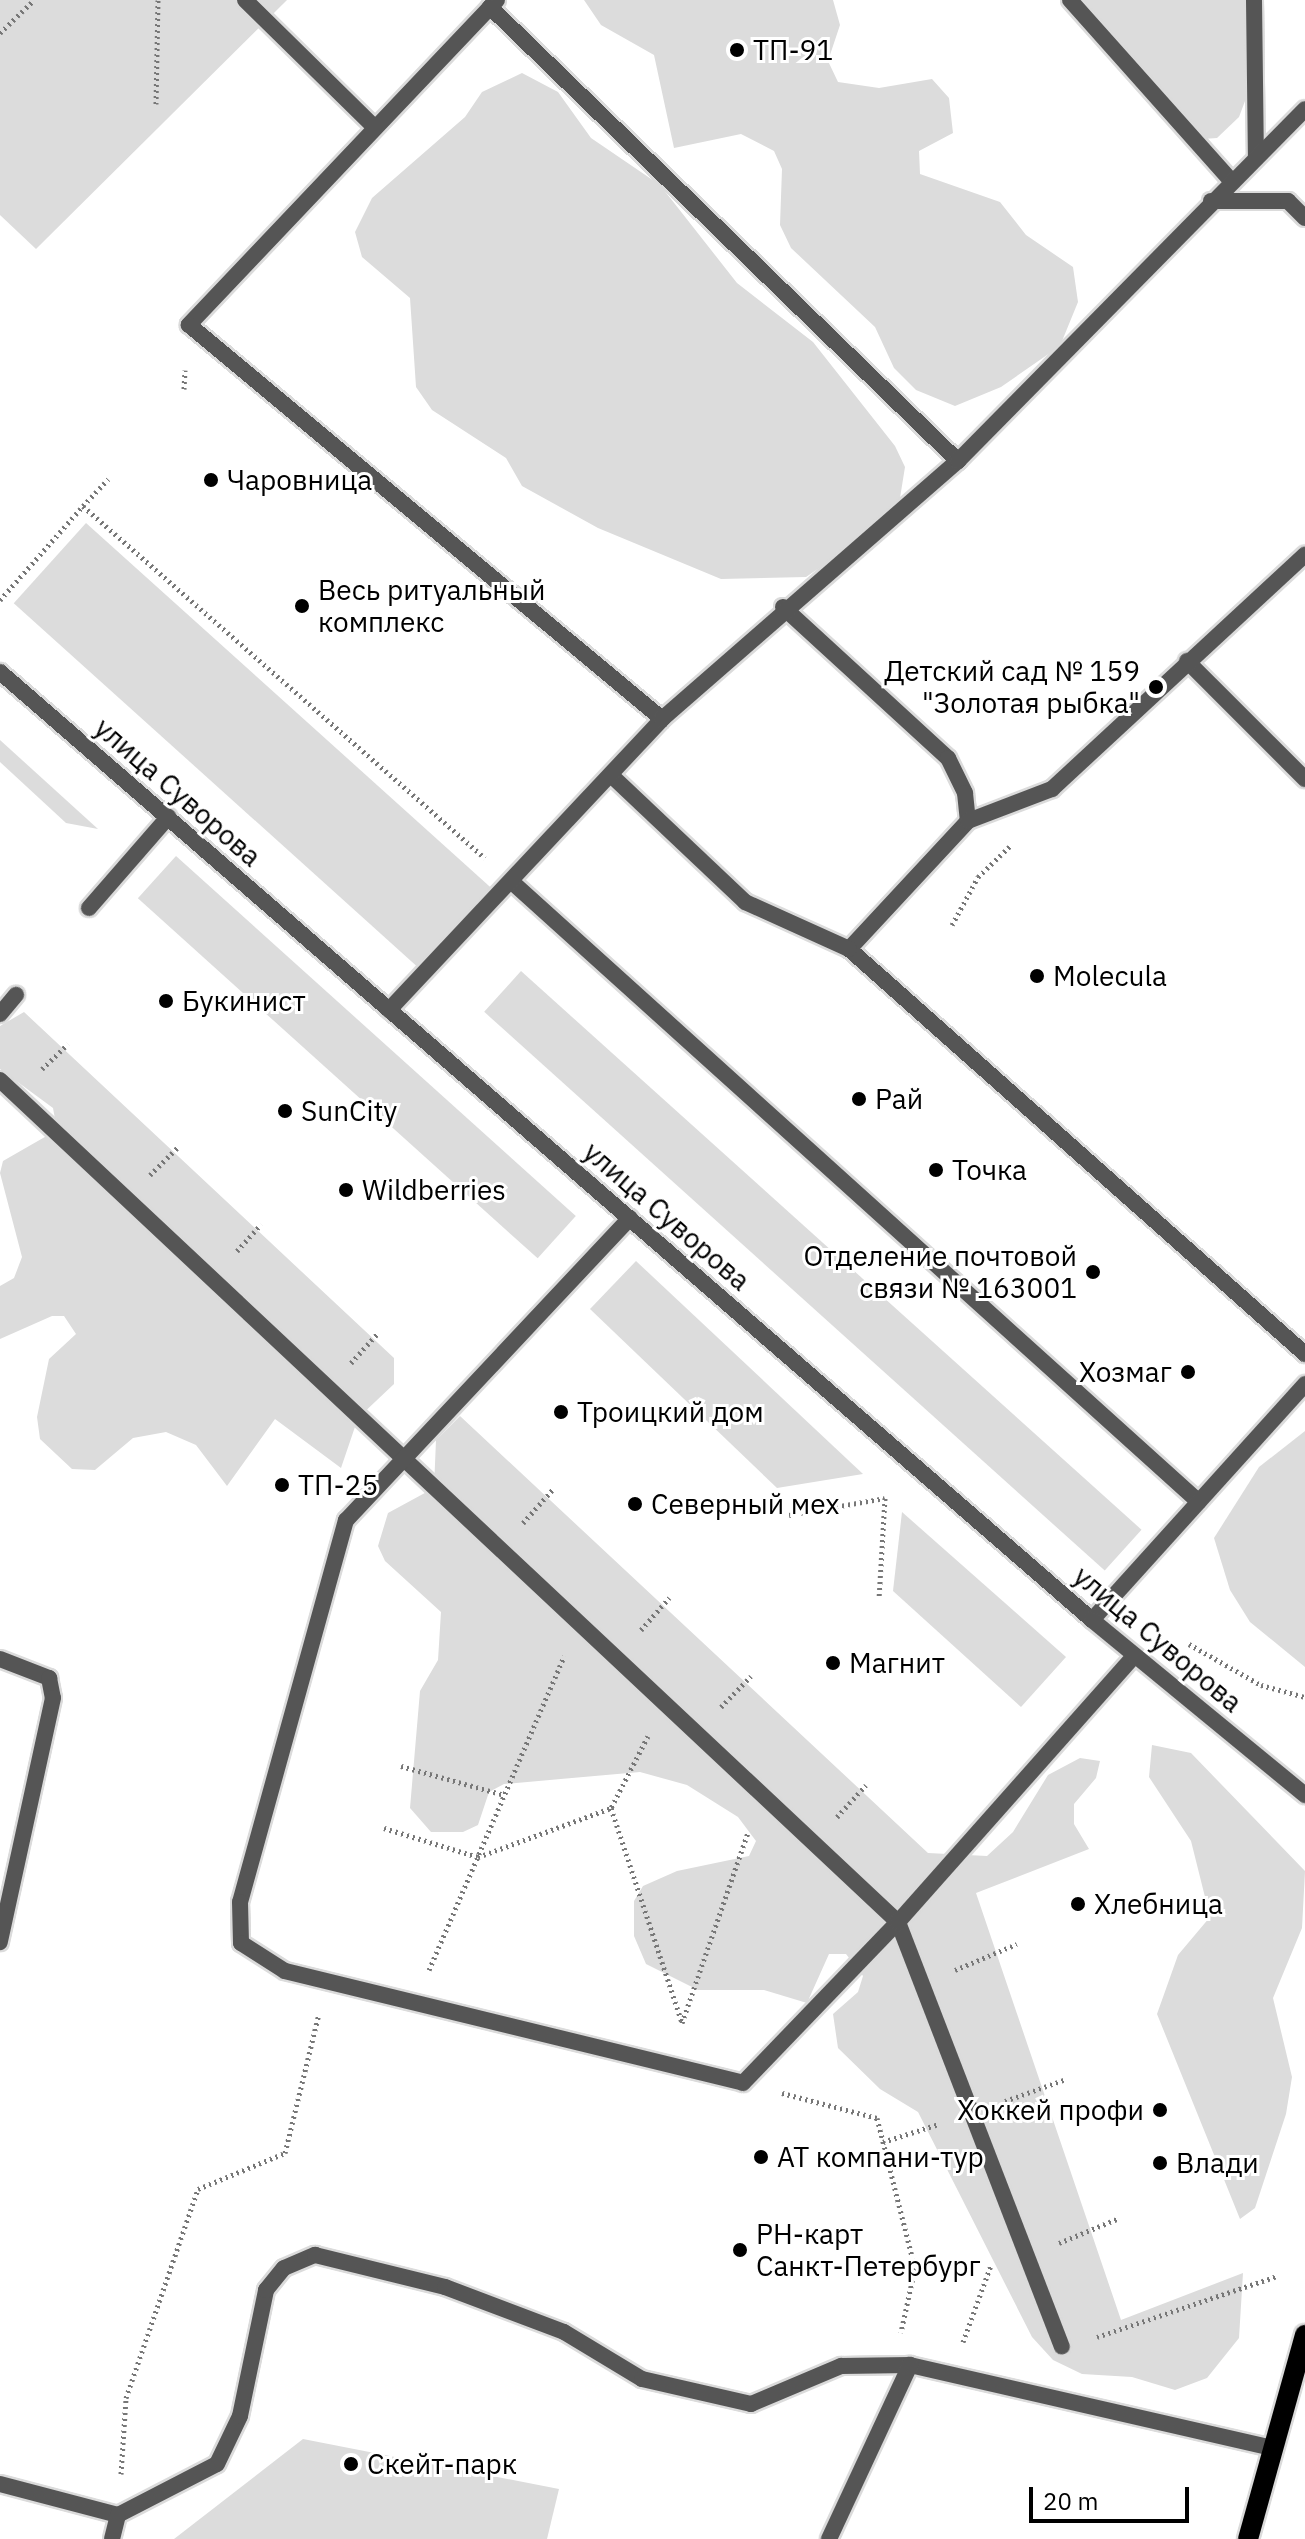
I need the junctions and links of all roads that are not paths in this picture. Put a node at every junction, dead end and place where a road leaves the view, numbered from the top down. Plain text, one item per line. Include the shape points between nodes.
1 (245, 0) edge
2 (1070, 0) edge
3 (1254, 0) edge
4 (494, 4) edge
5 (1305, 109) edge
6 (373, 126) junction
7 (1256, 156) junction
8 (1231, 181) junction
9 (1211, 201) junction
10 (1305, 218) edge
11 (958, 461) junction
12 (1305, 555) edge
13 (783, 607) junction
14 (1187, 661) junction
15 (0, 672) edge
16 (662, 719) junction
17 (613, 777) junction
18 (1305, 779) edge
19 (168, 817) junction
20 (968, 821) junction
21 (512, 882) junction
22 (89, 908) dead end
23 (849, 949) junction
24 (16, 995) dead end
25 (389, 1010) junction
26 (0, 1014) edge
27 (0, 1080) edge
28 (630, 1218) junction
29 (1305, 1354) edge
30 (1305, 1384) edge
31 (404, 1458) junction
32 (1199, 1502) junction
33 (1092, 1620) junction
34 (1134, 1656) junction
35 (0, 1659) edge
36 (1305, 1795) edge
37 (898, 1922) junction
38 (0, 1942) edge
39 (1305, 2335) edge
40 (1062, 2346) road end
41 (902, 2364) junction
42 (1272, 2448) junction
43 (0, 2484) edge
44 (118, 2515) junction
45 (112, 2539) edge
46 (829, 2539) edge
47 (1248, 2539) edge

1 - 6 street
2 - 8 street
3 - 7 street
4 - 6 street
4 - 11 street
5 - 7 street
6 - 16 street via 189,325
7 - 8 street
8 - 9 street
9 - 10 street via 1288,201
9 - 11 street
11 - 13 street
12 - 14 street
13 - 16 street
13 - 20 street via 948,758 965,793
14 - 18 street
14 - 20 street via 1052,789
15 - 19 street, улица Суворова
16 - 17 street
17 - 21 street
17 - 23 street via 745,902
19 - 22 street
19 - 25 street, улица Суворова
20 - 23 street
21 - 25 street
21 - 32 street
23 - 29 street
24 - 26 street
25 - 28 street, улица Суворова
27 - 31 street
28 - 31 street
28 - 33 street, улица Суворова
30 - 32 street
31 - 37 street
31 - 37 street via 346,1520 240,1902 241,1943 285,1971 743,2083
32 - 33 street
33 - 34 street, улица Суворова
34 - 36 street, улица Суворова
34 - 37 street
35 - 38 street via 49,1678 53,1698
37 - 40 street
39 - 42 main road
41 - 42 street
41 - 44 street via 841,2366 751,2404 642,2379 564,2332 445,2287 315,2255 284,2268 266,2290 240,2416 217,2464
41 - 46 street
42 - 47 main road
43 - 44 street
44 - 45 street

